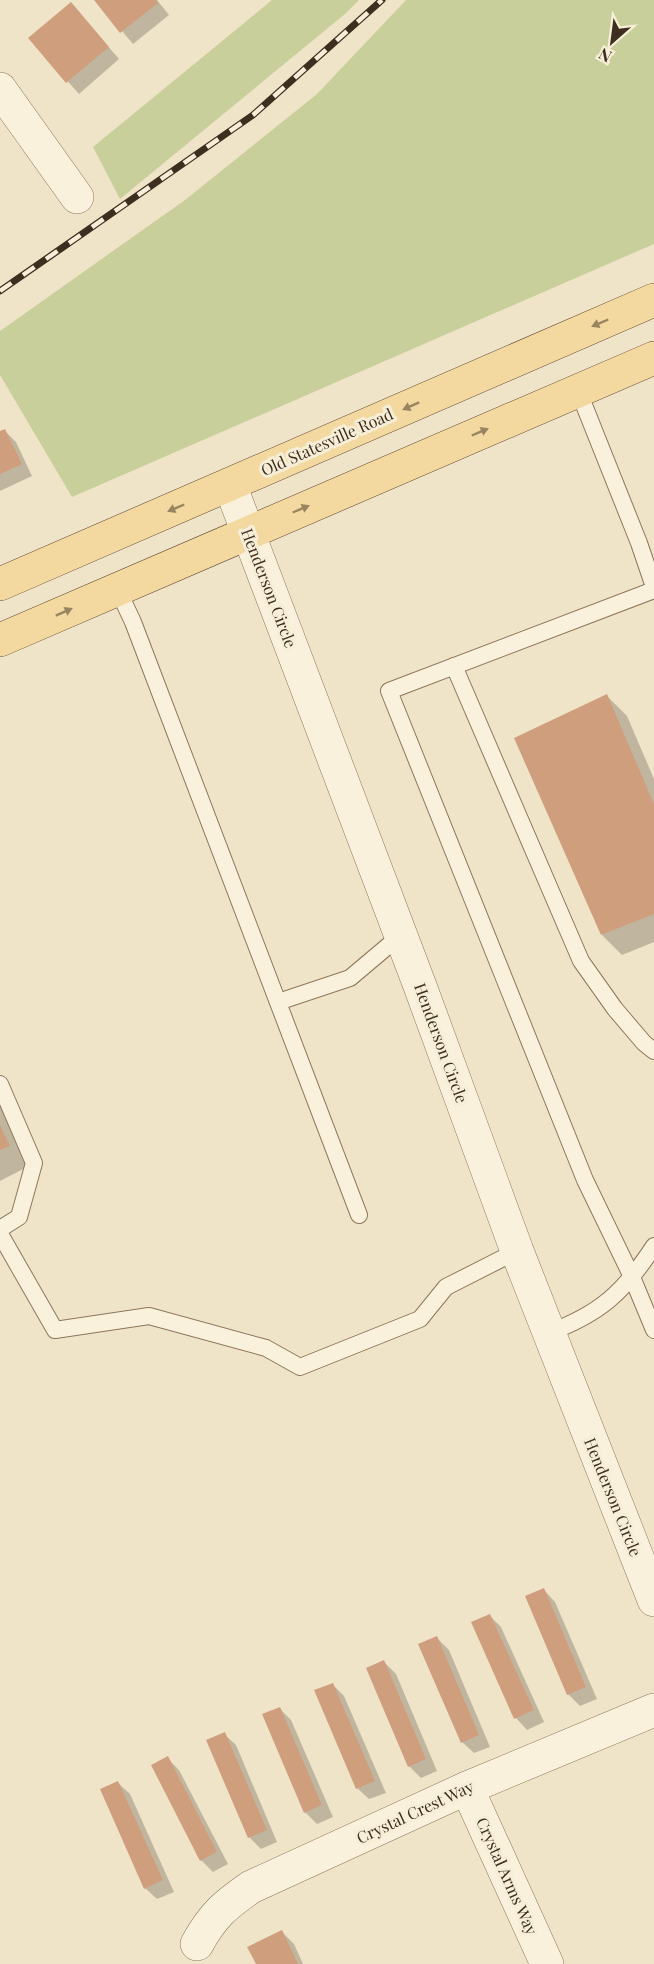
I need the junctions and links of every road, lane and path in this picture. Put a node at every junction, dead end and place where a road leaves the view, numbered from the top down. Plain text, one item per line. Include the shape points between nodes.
1 (0, 89) edge
2 (77, 197) dead end
3 (654, 300) edge
4 (654, 358) edge
5 (578, 390) junction
6 (230, 485) junction
7 (247, 532) junction
8 (0, 584) edge
9 (117, 588) junction
10 (654, 589) edge
11 (0, 640) edge
12 (454, 666) junction
13 (401, 935) junction
14 (278, 1002) junction
15 (654, 1051) edge
16 (0, 1084) edge
17 (359, 1215) dead end
18 (0, 1229) edge
19 (0, 1234) edge
20 (654, 1246) edge
21 (517, 1251) junction
22 (632, 1277) junction
23 (654, 1330) edge
24 (548, 1333) junction
25 (654, 1600) edge
26 (654, 1710) edge
27 (467, 1788) junction
28 (197, 1944) dead end
29 (547, 1964) edge

1 - 2 street
3 -> 6 main road, Old Statesville Road
4 - 5 main road
7 -> 5 main road
5 - 10 lane
6 - 7 street, Henderson Circle
6 -> 8 main road, Old Statesville Road
7 - 9 main road
7 - 13 street, Henderson Circle
11 -> 9 main road
9 - 14 lane
10 - 12 lane
12 - 15 lane via 581,962 615,1009
12 - 22 lane via 389,691 585,1180
13 - 14 lane via 350,978
13 - 21 street, Henderson Circle
14 - 17 lane
16 - 18 lane via 34,1162 19,1217
19 - 21 lane via 55,1330 149,1316 266,1348 300,1366 420,1319 446,1287
20 - 22 lane
21 - 24 street, Henderson Circle
22 - 23 lane
22 - 24 lane via 613,1299 575,1323
24 - 25 street, Henderson Circle
26 - 27 street, Crystal Crest Way
27 - 28 street, Crystal Crest Way via 251,1887 226,1904
27 - 29 street, Crystal Arms Way

